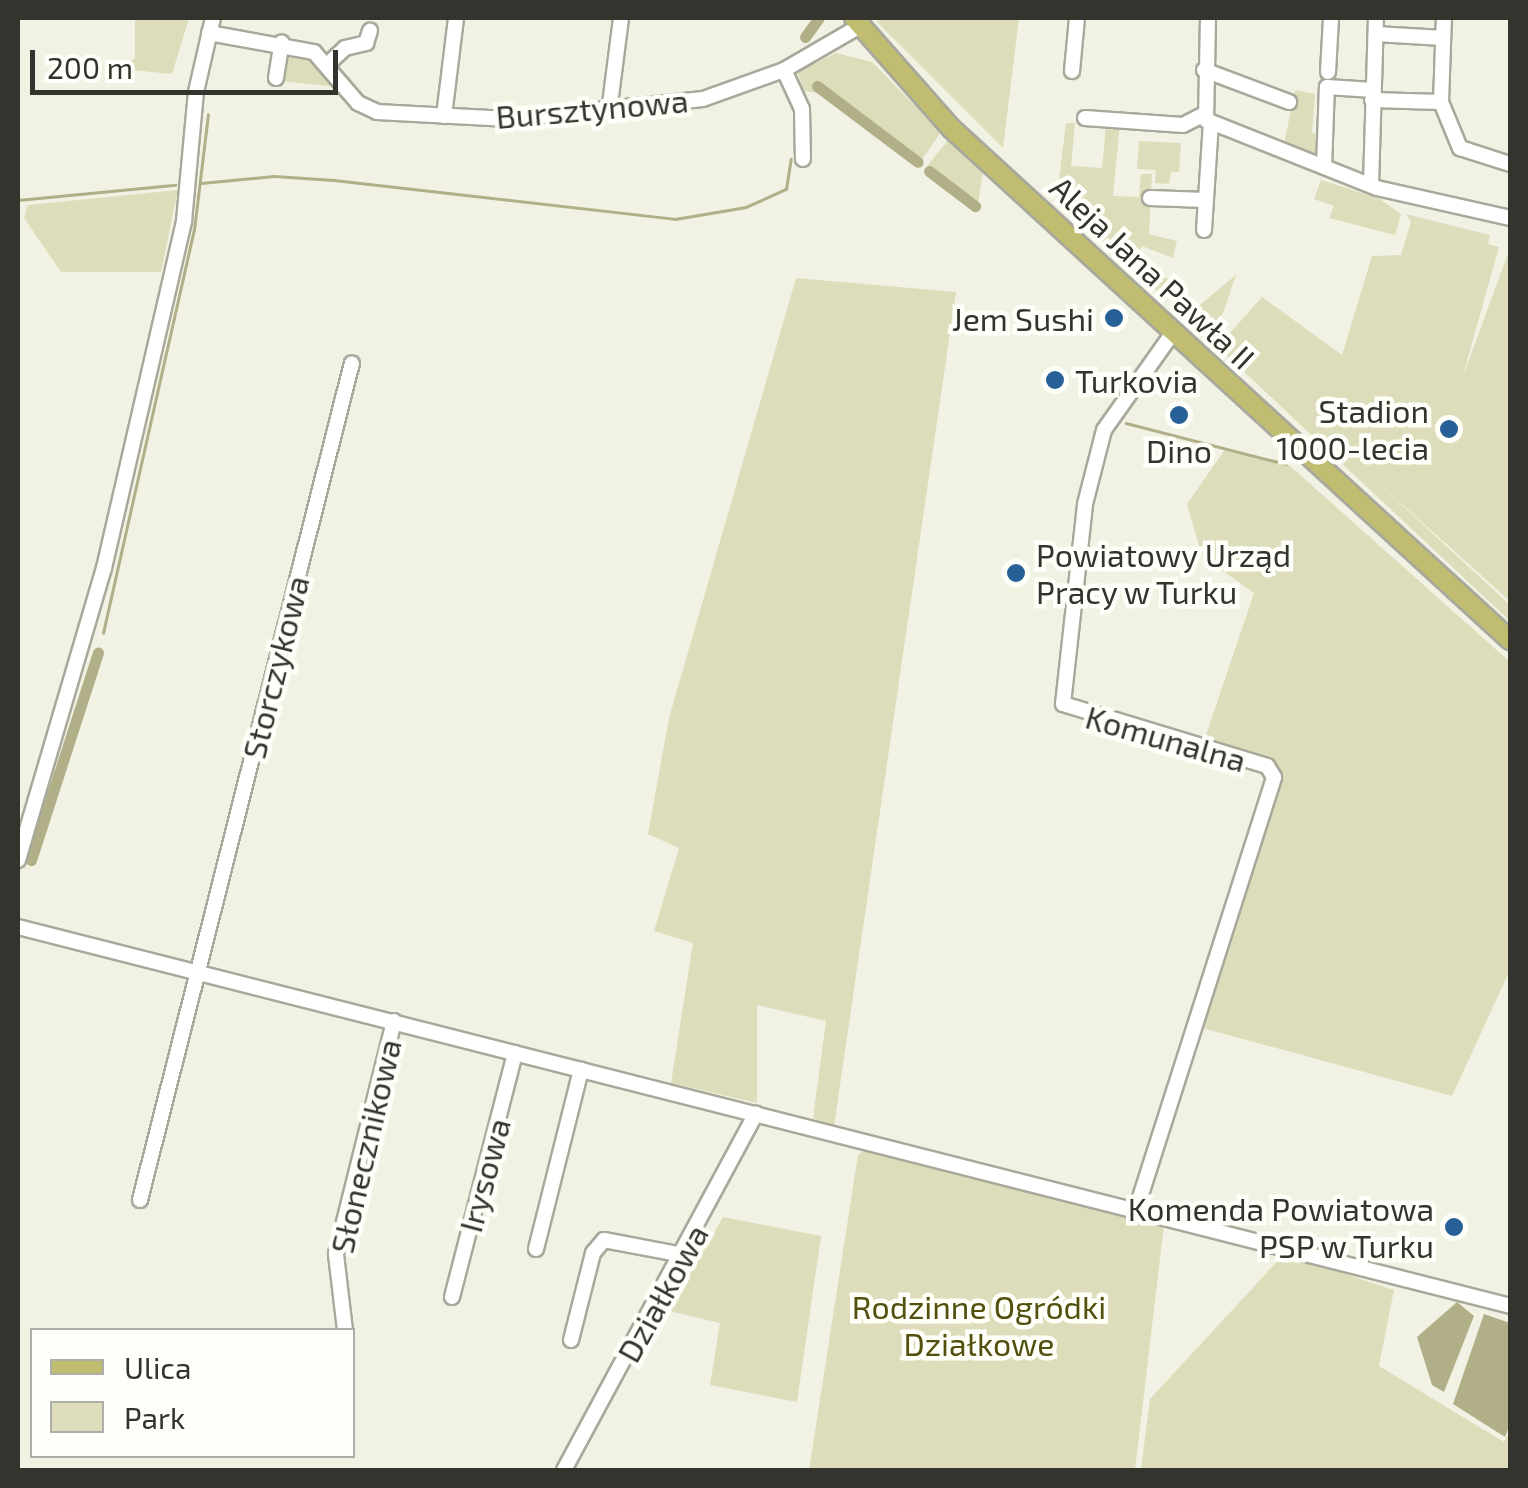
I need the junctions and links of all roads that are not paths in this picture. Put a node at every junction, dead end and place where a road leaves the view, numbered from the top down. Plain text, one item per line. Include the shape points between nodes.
1 (456, 18) edge
2 (621, 18) edge
3 (1077, 18) edge
4 (1208, 18) edge
5 (1330, 18) edge
6 (1376, 18) edge
7 (1444, 18) edge
8 (857, 22) edge
9 (211, 25) edge
10 (370, 32) dead end
11 (1376, 34) junction
12 (1443, 38) junction
13 (282, 42) junction
14 (329, 63) junction
15 (784, 70) junction
16 (1204, 70) junction
17 (1072, 71) dead end
18 (1328, 72) dead end
19 (276, 78) dead end
20 (1372, 95) junction
21 (1290, 102) dead end
22 (1441, 102) junction
23 (609, 112) junction
24 (444, 116) junction
25 (1085, 118) dead end
26 (1207, 118) junction
27 (803, 159) dead end
28 (1510, 164) edge
29 (1324, 167) junction
30 (1370, 185) junction
31 (1150, 198) dead end
32 (1206, 200) junction
33 (1510, 218) edge
34 (1204, 230) dead end
35 (1174, 331) junction
36 (352, 364) dead end
37 (1510, 640) edge
38 (18, 860) edge
39 (18, 926) edge
40 (198, 970) junction
41 (394, 1021) junction
42 (516, 1053) junction
43 (581, 1070) junction
44 (762, 1115) junction
45 (140, 1200) dead end
46 (1137, 1207) junction
47 (536, 1249) dead end
48 (684, 1255) junction
49 (452, 1296) dead end
50 (1510, 1306) edge
51 (345, 1328) edge
52 (571, 1340) dead end
53 (564, 1470) edge

1 - 24 street
2 - 23 street
3 - 17 street
4 - 16 street
5 - 18 street
6 - 11 street
7 - 12 street
8 - 15 street, Bursztynowa
8 - 35 main road, Aleja Jana Pawła II via 940,118
9 - 13 street, Bursztynowa
9 - 38 street via 196,92 184,221 159,332 86,640
10 - 14 street via 366,43 345,48
11 - 12 street
11 - 20 street
12 - 22 street
13 - 14 street, Bursztynowa
13 - 19 street
14 - 24 street, Bursztynowa via 352,97 371,110
15 - 23 street, Bursztynowa via 704,99
15 - 27 street via 802,108
16 - 21 street
16 - 26 street
20 - 22 street
20 - 29 street via 1327,87
20 - 30 street
22 - 28 street via 1460,148
23 - 24 street, Bursztynowa
25 - 26 street via 1183,124
26 - 29 street
26 - 32 street
29 - 30 street
30 - 33 street
31 - 32 street
32 - 34 street
35 - 37 main road, Aleja Jana Pawła II
35 - 46 street, Komunalna via 1104,430 1085,504 1063,704 1267,766 1274,776
36 - 40 street, Storczykowa
39 - 40 street
40 - 41 street
40 - 45 street, Storczykowa
41 - 42 street
41 - 51 street, Słonecznikowa via 336,1254
42 - 43 street
42 - 49 street, Irysowa
43 - 44 street
43 - 47 street
44 - 46 street
44 - 48 street, Działkowa
46 - 50 street
48 - 52 street via 604,1240 593,1253
48 - 53 street, Działkowa

